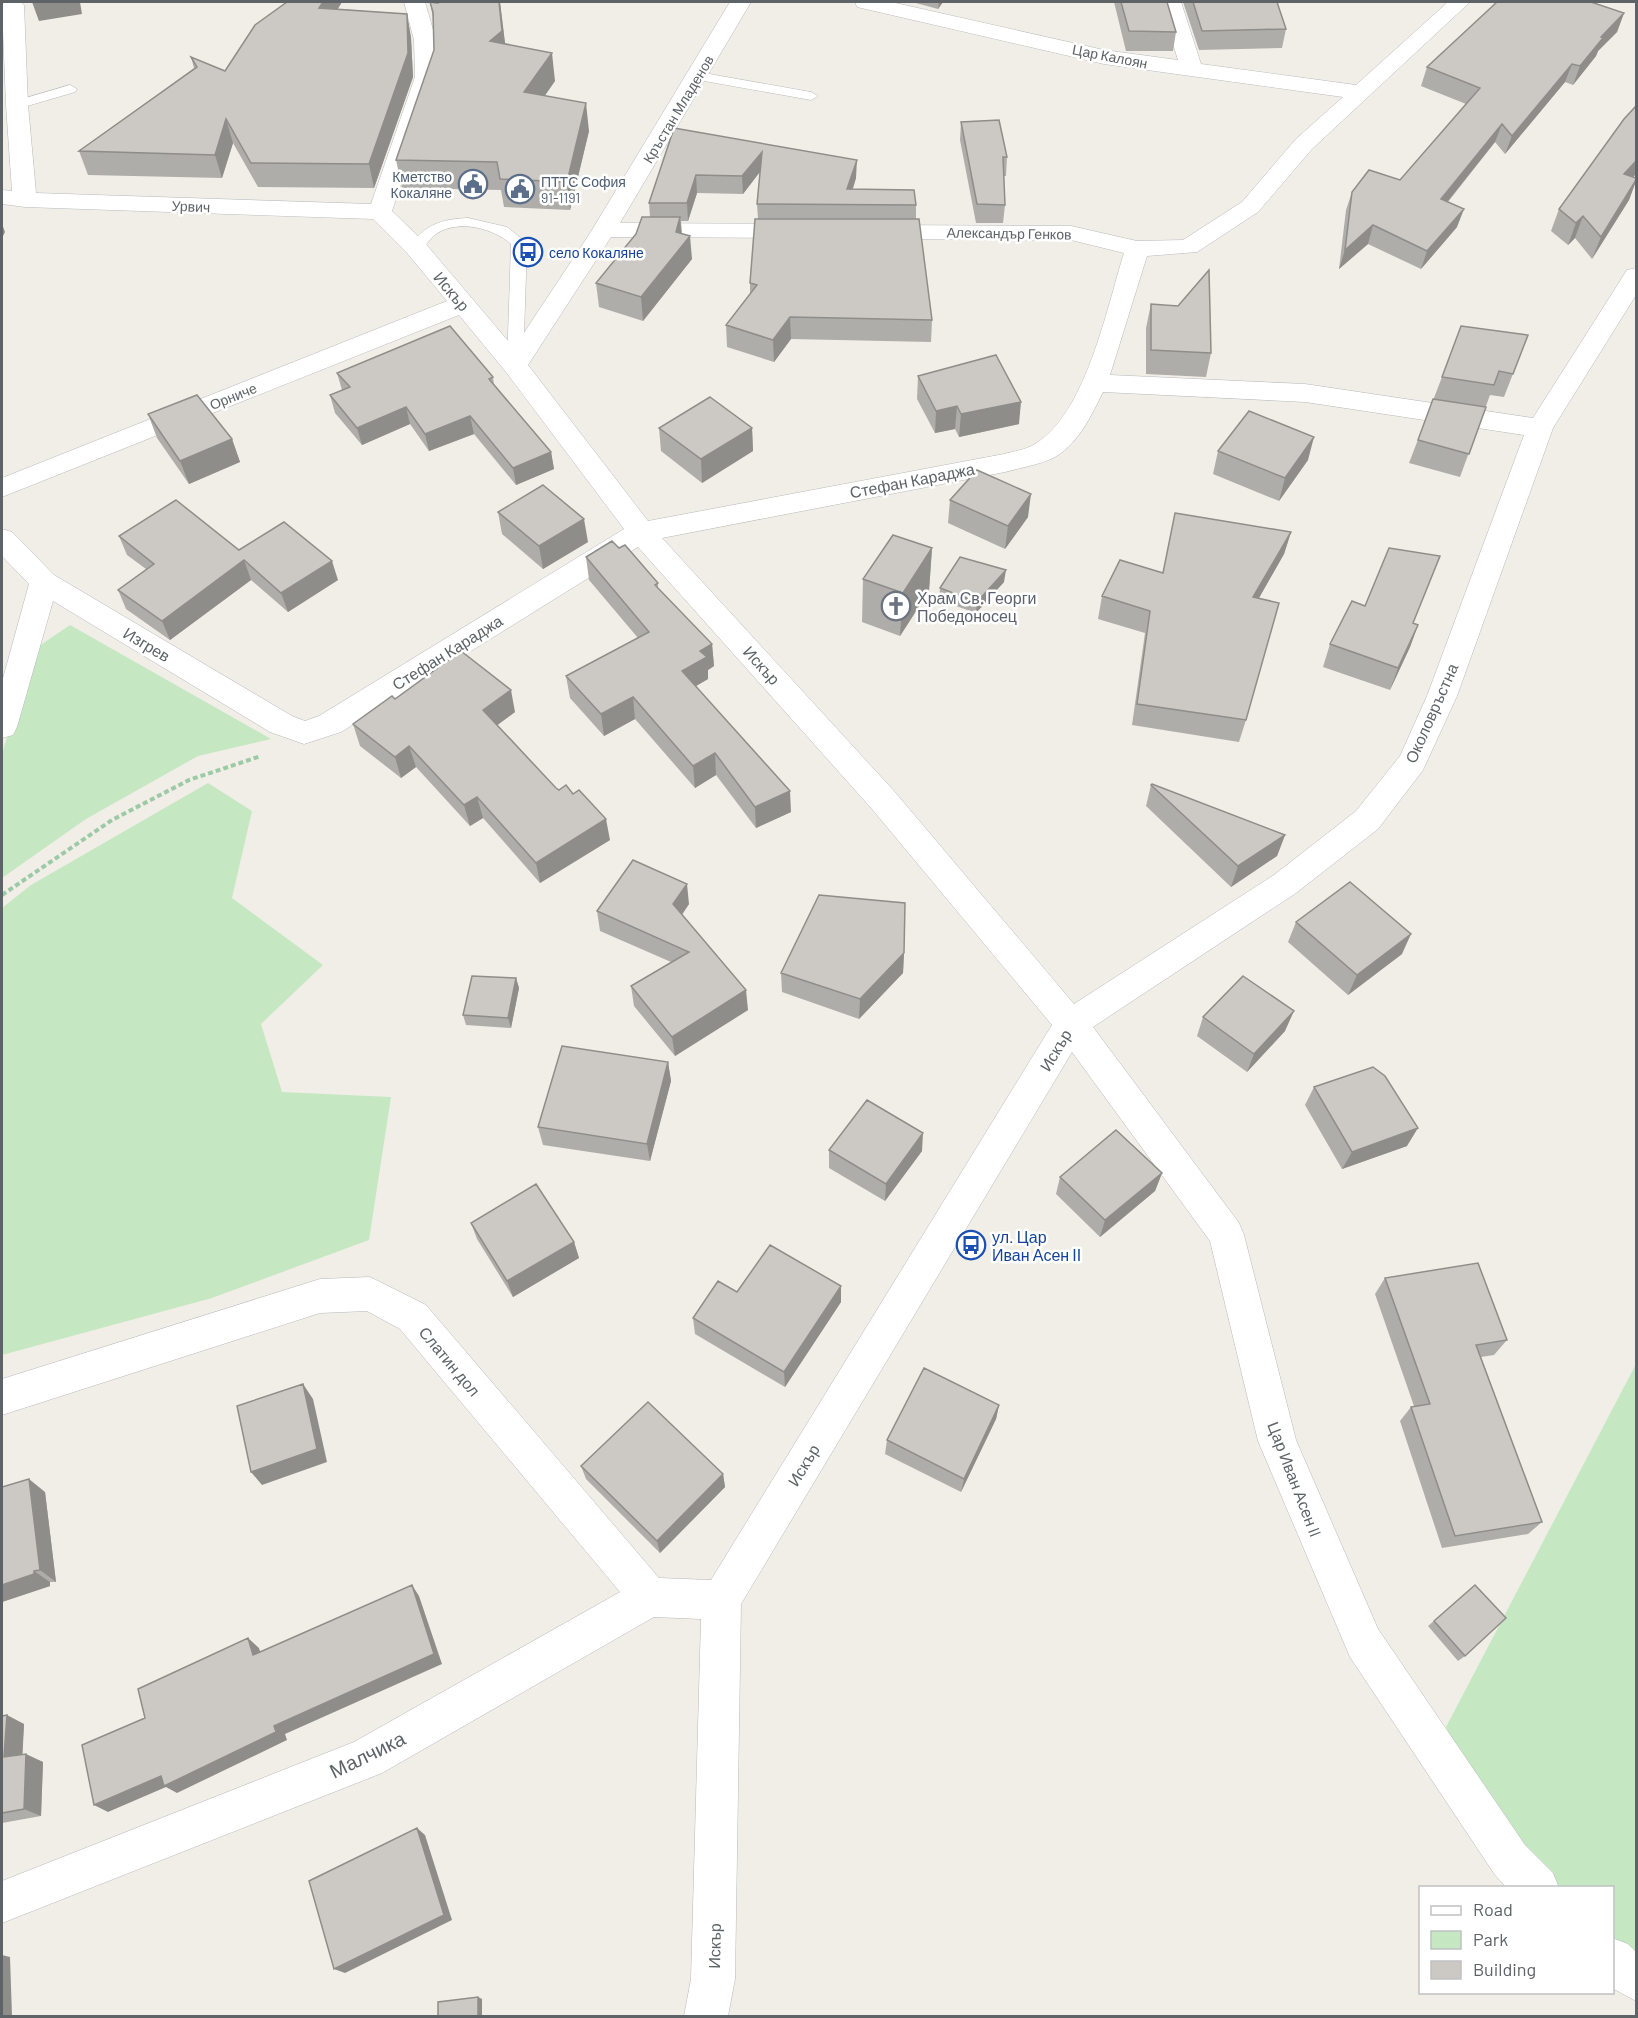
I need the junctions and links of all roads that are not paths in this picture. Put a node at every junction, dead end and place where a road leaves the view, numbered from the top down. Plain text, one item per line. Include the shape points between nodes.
1 (415, 2) edge
2 (741, 2) edge
3 (865, 2) edge
4 (1171, 2) edge
5 (1460, 2) edge
6 (13, 5) dead end
7 (1192, 70) junction
8 (698, 76) junction
9 (70, 89) dead end
10 (1359, 92) junction
11 (811, 96) dead end
12 (17, 105) junction
13 (2, 197) edge
14 (26, 200) junction
15 (380, 212) junction
16 (604, 230) junction
17 (820, 231) edge
18 (855, 232) edge
19 (416, 248) junction
20 (1137, 249) junction
21 (1636, 276) edge
22 (464, 304) junction
23 (515, 366) junction
24 (1095, 383) junction
25 (1540, 428) junction
26 (2, 488) edge
27 (641, 532) junction
28 (2, 539) edge
29 (44, 582) junction
30 (2, 727) edge
31 (304, 733) joint
32 (1071, 1024) junction
33 (2, 1397) edge
34 (650, 1597) junction
35 (721, 1600) junction
36 (1537, 1886) edge
37 (2, 1902) edge
38 (706, 2016) edge

1 - 15 street via 425,40 426,77
2 - 8 street, Кръстан Младенов
3 - 7 street, Цар Калоян via 1104,57
4 - 7 street
5 - 10 street, Александър Генков
6 - 12 street
7 - 10 street, Цар Калоян
8 - 11 lane
8 - 16 street, Кръстан Младенов
9 - 12 lane
10 - 20 street, Александър Генков via 1304,144 1250,207 1188,247
12 - 14 street
13 - 14 street, Урвич
14 - 15 street, Урвич
15 - 19 street, Искър
16 - 17 street
16 - 23 street, Кръстан Младенов
18 - 20 street, Александър Генков via 1071,233
19 - 22 street, Искър
19 - 23 lane via 436,228 463,223 493,225 519,243
20 - 24 street, Стефан Караджа
21 - 25 street, Околовръстна
22 - 23 street, Искър
22 - 26 street, Орниче
23 - 27 street, Искър
24 - 25 street via 1305,393
24 - 27 street, Стефан Караджа via 1072,426 1045,450 1005,463
25 - 32 street, Околовръстна via 1442,696 1412,762 1367,820 1285,884
27 - 31 street, Стефан Караджа via 330,724
27 - 32 street, Искър via 883,800
28 - 29 street, Изгрев
29 - 30 street
29 - 31 street, Изгрев via 281,724
32 - 35 street, Искър
32 - 36 street, Цар Иван Асен II via 1226,1235 1277,1441 1364,1643 1510,1860
33 - 34 street, Слатин дол via 321,1296 370,1294 413,1317
34 - 35 street
34 - 37 street, Малчика via 367,1758
35 - 38 street, Искър via 713,1979

